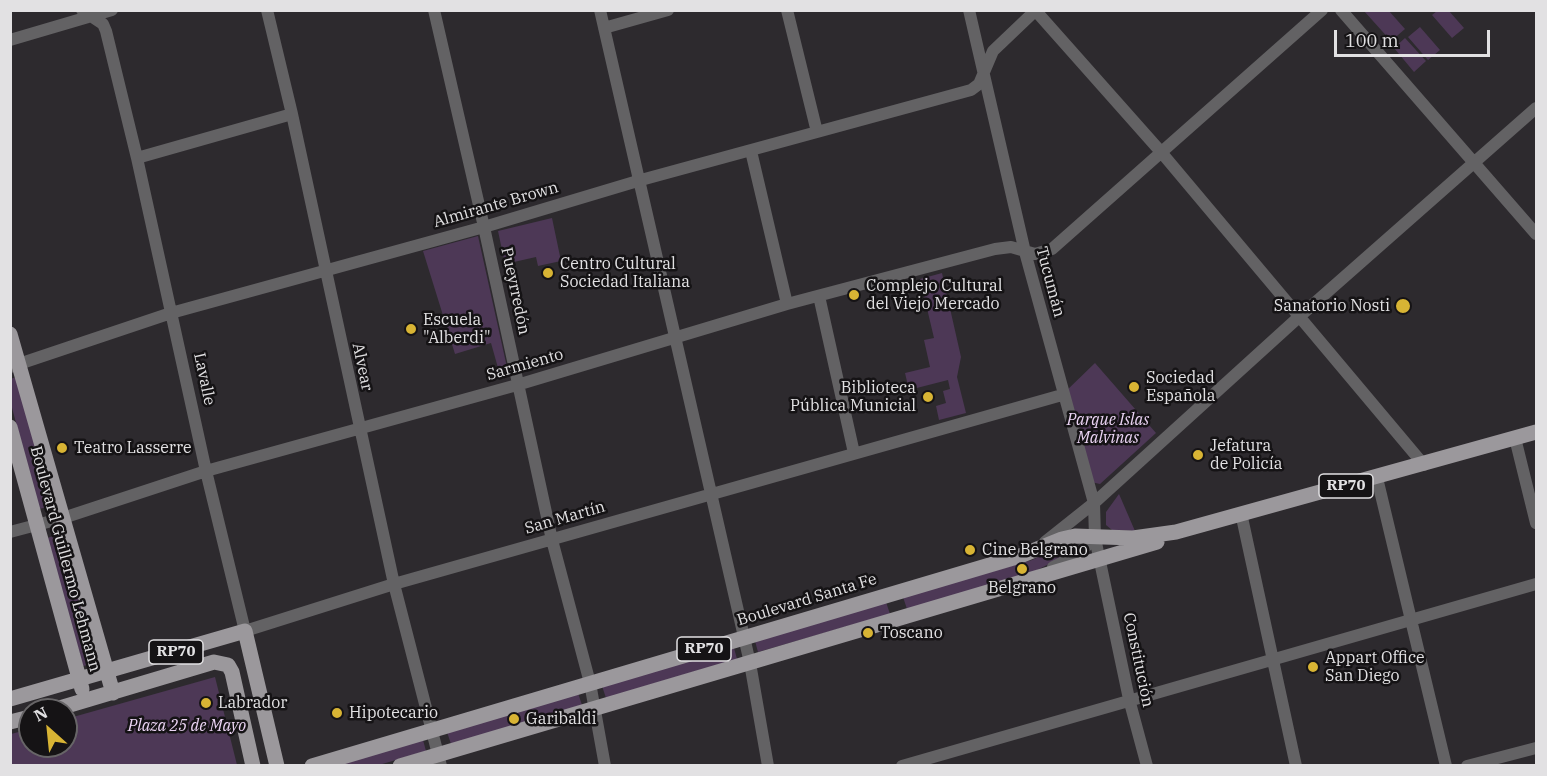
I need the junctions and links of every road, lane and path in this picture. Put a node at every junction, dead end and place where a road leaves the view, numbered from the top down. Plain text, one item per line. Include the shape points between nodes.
1 (112, 10) edge
2 (267, 10) edge
3 (434, 10) edge
4 (600, 10) edge
5 (668, 10) edge
6 (787, 10) edge
7 (969, 10) edge
8 (1323, 10) edge
9 (1341, 10) edge
10 (1036, 11) edge
11 (87, 13) edge
12 (604, 28) junction
13 (10, 40) edge
14 (983, 72) junction
15 (1536, 108) edge
16 (292, 114) junction
17 (818, 132) junction
18 (751, 151) junction
19 (1161, 152) junction
20 (137, 158) junction
21 (1473, 162) junction
22 (641, 180) junction
23 (484, 227) junction
24 (1536, 234) edge
25 (1025, 252) junction
26 (325, 270) junction
27 (819, 296) junction
28 (787, 304) junction
29 (171, 313) junction
30 (1300, 316) junction
31 (10, 334) edge
32 (676, 337) junction
33 (14, 366) edge
34 (517, 385) junction
35 (1062, 395) junction
36 (10, 427) edge
37 (358, 428) junction
38 (1536, 432) edge
39 (1515, 438) junction
40 (854, 453) junction
41 (1424, 465) junction
42 (206, 471) junction
43 (1377, 478) junction
44 (711, 496) junction
45 (1094, 503) junction
46 (1241, 513) junction
47 (63, 518) junction
48 (1536, 523) edge
49 (37, 524) junction
50 (10, 532) edge
51 (1176, 532) junction
52 (1095, 538) junction
53 (552, 540) junction
54 (1029, 553) junction
55 (1100, 560) junction
56 (394, 584) junction
57 (1536, 584) edge
58 (1013, 585) junction
59 (892, 594) junction
60 (898, 619) junction
61 (1410, 620) junction
62 (245, 631) junction
63 (744, 638) junction
64 (1271, 660) junction
65 (750, 663) junction
66 (107, 673) junction
67 (79, 680) junction
68 (590, 683) junction
69 (114, 693) junction
70 (10, 699) edge
71 (1129, 699) junction
72 (85, 700) junction
73 (78, 702) edge
74 (594, 708) junction
75 (433, 729) junction
76 (1536, 748) edge
77 (440, 760) edge
78 (253, 765) edge
79 (277, 765) edge
80 (312, 765) edge
81 (400, 765) edge
82 (604, 765) edge
83 (768, 765) edge
84 (902, 765) edge
85 (1147, 765) edge
86 (1296, 765) edge
87 (1446, 765) edge
88 (1467, 765) edge

1 - 11 street
2 - 16 street, Alvear
3 - 23 street, Pueyrredón
4 - 12 street
5 - 12 street
6 - 17 street
7 - 14 street, Tucumán
8 - 19 street, Sarmiento
9 - 21 street
10 - 14 street, Almirante Brown via 993,51
10 - 19 street
11 - 13 street
11 - 20 street, Lavalle via 103,24 106,31
12 - 22 street
14 - 17 street, Almirante Brown via 979,84 971,90
14 - 25 street, Tucumán
15 - 21 street
16 - 20 street
16 - 26 street, Alvear
17 - 18 street, Almirante Brown
18 - 22 street, Almirante Brown
18 - 28 street
19 - 25 street, Sarmiento via 1052,249 1035,254
19 - 30 street
20 - 29 street, Lavalle
21 - 24 street
21 - 30 street
22 - 23 street, Almirante Brown
22 - 32 street
23 - 26 street, Almirante Brown
23 - 34 street, Pueyrredón
25 - 27 street, Sarmiento via 1011,247 995,249
25 - 35 street, Tucumán
26 - 29 street, Almirante Brown
26 - 37 street, Alvear
27 - 28 street, Sarmiento
27 - 40 street
28 - 32 street, Sarmiento
29 - 33 street, Almirante Brown
29 - 42 street, Lavalle
30 - 41 street
30 - 45 street
31 - 33 main road, Boulevard Guillermo Lehmann
32 - 34 street, Sarmiento
32 - 44 street
33 - 47 main road, Boulevard Guillermo Lehmann
34 - 37 street, Sarmiento
34 - 53 street, Pueyrredón
35 - 40 street, San Martín
35 - 45 street, Tucumán
36 - 49 main road, Boulevard Guillermo Lehmann
37 - 42 street, Sarmiento
37 - 56 street, Alvear
38 - 39 main road, Boulevard Santa Fe / RP70
39 - 41 main road, Boulevard Santa Fe / RP70
39 - 48 street
40 - 44 street, San Martín
41 - 43 main road, Boulevard Santa Fe / RP70
42 - 47 street, Sarmiento
42 - 62 street, Lavalle
43 - 46 main road, Boulevard Santa Fe / RP70
43 - 61 street
44 - 53 street, San Martín
44 - 63 street
45 - 52 street, Tucumán
45 - 54 street
46 - 51 main road, Boulevard Santa Fe / RP70
46 - 64 street
47 - 49 street, Sarmiento
47 - 66 main road, Boulevard Guillermo Lehmann
49 - 50 street, Sarmiento
49 - 67 main road, Boulevard Guillermo Lehmann
51 - 52 main road, Boulevard Santa Fe / RP70
51 - 55 main road, Boulevard Santa Fe / RP70 via 1158,542
52 - 54 main road, Boulevard Santa Fe / RP70 via 1062,538
52 - 55 street, Tucumán
52 - 58 street via 1066,561
53 - 56 street, San Martín
53 - 68 street, Pueyrredón
54 - 59 main road, Boulevard Santa Fe / RP70
55 - 58 main road, Boulevard Santa Fe / RP70
55 - 71 street, Constitución
56 - 62 street, San Martín
56 - 75 street, Alvear
57 - 61 street
58 - 60 main road, Boulevard Santa Fe / RP70
59 - 60 main road
59 - 63 main road, Boulevard Santa Fe / RP70
60 - 65 main road, Boulevard Santa Fe / RP70
61 - 64 street
61 - 87 street
62 - 66 main road, San Martín / RP70
62 - 79 main road, Lavalle
63 - 65 street
63 - 68 main road, Boulevard Santa Fe / RP70
64 - 71 street
64 - 86 street
65 - 74 main road, Boulevard Santa Fe / RP70
65 - 83 street
66 - 67 main road, San Martín / RP70
66 - 69 main road, Boulevard Guillermo Lehmann
67 - 70 main road, RP70
67 - 72 main road, Boulevard Guillermo Lehmann
68 - 74 street, Pueyrredón
68 - 75 main road, Boulevard Santa Fe / RP70
69 - 72 main road
69 - 78 main road via 214,662 228,665
71 - 84 street
71 - 85 street, Constitución
72 - 73 main road
74 - 77 main road, Boulevard Santa Fe / RP70
74 - 82 street, Pueyrredón
75 - 77 street, Alvear
75 - 80 main road, Boulevard Santa Fe / RP70
76 - 88 street
77 - 81 main road, Boulevard Santa Fe / RP70

